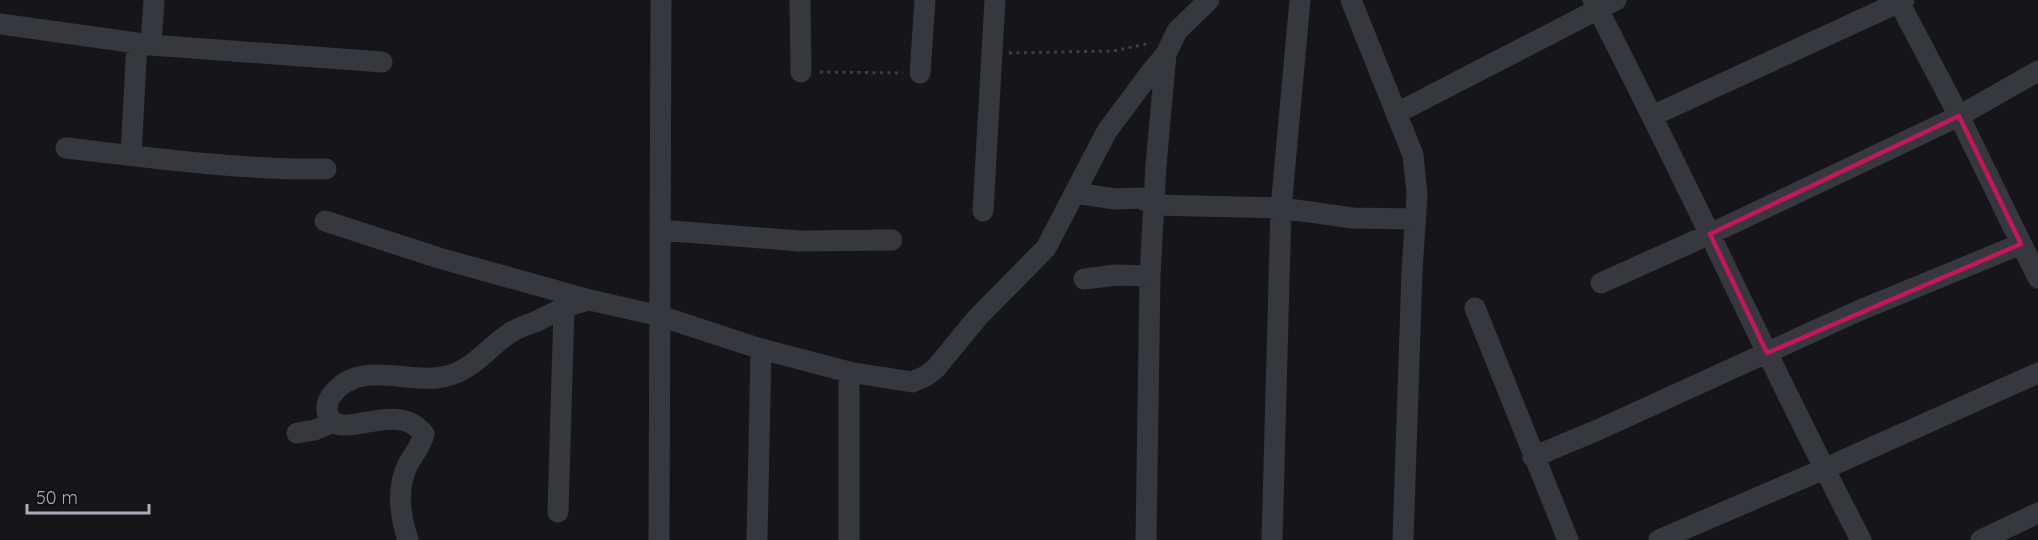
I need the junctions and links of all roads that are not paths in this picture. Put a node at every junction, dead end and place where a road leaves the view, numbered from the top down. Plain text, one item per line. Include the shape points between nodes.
1 (154, 0) edge
2 (661, 0) edge
3 (800, 0) edge
4 (925, 0) edge
5 (995, 0) edge
6 (1209, 0) edge
7 (1300, 0) edge
8 (1351, 0) edge
9 (1901, 1) edge
10 (1602, 3) edge
11 (0, 24) edge
12 (144, 44) junction
13 (1166, 54) junction
14 (382, 62) dead end
15 (2038, 70) edge
16 (801, 72) road end
17 (920, 73) road end
18 (1397, 113) junction
19 (1652, 116) junction
20 (1959, 116) junction
21 (66, 148) dead end
22 (131, 155) junction
23 (326, 169) dead end
24 (1075, 193) junction
25 (1154, 206) junction
26 (1281, 208) junction
27 (983, 211) dead end
28 (1415, 219) junction
29 (325, 221) dead end
30 (660, 230) junction
31 (1710, 234) junction
32 (892, 240) dead end
33 (2021, 244) junction
34 (1150, 276) junction
35 (2038, 278) edge
36 (1084, 279) dead end
37 (1601, 283) dead end
38 (590, 300) junction
39 (564, 308) junction
40 (1475, 308) dead end
41 (660, 316) junction
42 (761, 349) junction
43 (1767, 353) junction
44 (849, 372) junction
45 (2038, 373) edge
46 (333, 422) junction
47 (297, 433) dead end
48 (1533, 456) junction
49 (1824, 469) junction
50 (558, 512) dead end
51 (2038, 513) edge
52 (408, 540) edge
53 (659, 540) edge
54 (757, 540) edge
55 (849, 540) edge
56 (1146, 540) edge
57 (1272, 540) edge
58 (1403, 540) edge
59 (1568, 540) edge
60 (1659, 540) edge
61 (1861, 540) edge
62 (1981, 540) edge

1 - 12 street
2 - 30 street
3 - 16 street
4 - 17 street
5 - 27 street
6 - 13 street via 1177,31
7 - 26 street
8 - 18 street
9 - 19 street
9 - 20 street
10 - 18 street
10 - 19 street
11 - 12 street
12 - 14 street
12 - 22 street
13 - 24 street via 1107,131
13 - 25 street
15 - 20 street
18 - 28 street via 1413,155
19 - 31 street
20 - 31 street
20 - 33 street
21 - 22 street
22 - 23 street via 211,165
24 - 25 street via 1140,198
24 - 44 street via 1042,254 977,318 926,376 912,382
25 - 26 street
25 - 34 street
26 - 28 street via 1353,218
26 - 57 street
28 - 58 street
29 - 38 street
30 - 32 street via 799,241
30 - 41 street
31 - 37 street
31 - 43 street
33 - 35 street
33 - 43 street
34 - 36 street
34 - 56 street
38 - 39 street
38 - 41 street
39 - 46 street via 510,332 478,361 446,376 366,375 348,380 327,402
39 - 50 street
40 - 48 street
41 - 42 street
41 - 53 street
42 - 44 street
42 - 54 street
43 - 48 street
43 - 49 street
44 - 55 street
45 - 49 street
46 - 47 street
46 - 52 street via 345,426 395,418 406,420 424,434 400,488 401,517
48 - 59 street
49 - 60 street
49 - 61 street
51 - 62 street

